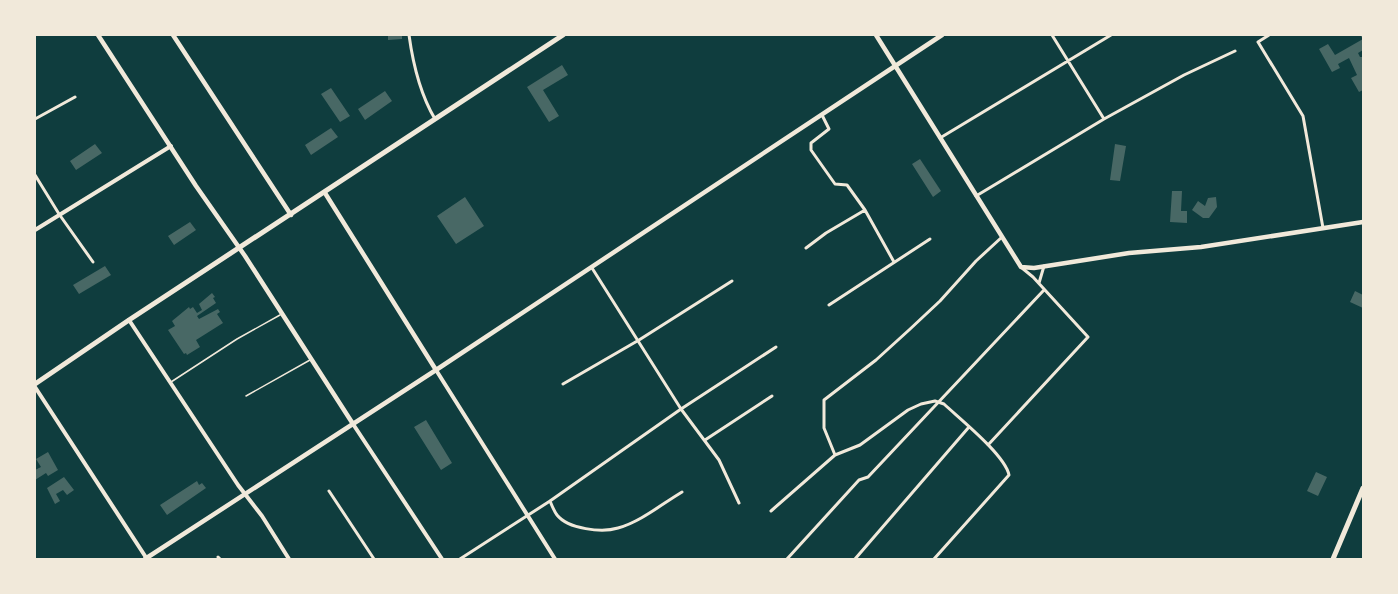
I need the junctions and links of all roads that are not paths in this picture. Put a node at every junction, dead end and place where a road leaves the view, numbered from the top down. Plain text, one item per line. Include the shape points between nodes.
1 (98, 35) edge
2 (173, 35) edge
3 (409, 35) edge
4 (563, 35) edge
5 (876, 35) edge
6 (942, 35) edge
7 (1052, 35) edge
8 (1111, 35) edge
9 (1269, 35) edge
10 (1235, 50) dead end
11 (1068, 61) junction
12 (895, 66) junction
13 (75, 97) dead end
14 (822, 115) junction
15 (35, 119) edge
16 (1104, 119) junction
17 (435, 120) junction
18 (940, 138) junction
19 (171, 146) junction
20 (35, 175) edge
21 (324, 193) junction
22 (976, 196) junction
23 (865, 210) junction
24 (60, 214) junction
25 (291, 215) junction
26 (1363, 222) edge
27 (1323, 228) junction
28 (35, 230) edge
29 (1002, 237) junction
30 (930, 239) dead end
31 (806, 248) dead end
32 (239, 249) junction
33 (93, 262) dead end
34 (894, 262) junction
35 (1045, 266) junction
36 (1021, 267) junction
37 (592, 268) junction
38 (732, 281) dead end
39 (1039, 283) junction
40 (1044, 290) junction
41 (829, 305) dead end
42 (282, 314) junction
43 (129, 320) junction
44 (639, 340) junction
45 (776, 347) dead end
46 (311, 359) junction
47 (436, 370) junction
48 (171, 382) junction
49 (563, 384) dead end
50 (35, 385) edge
51 (246, 396) dead end
52 (772, 396) dead end
53 (938, 402) junction
54 (681, 409) junction
55 (353, 424) junction
56 (969, 427) junction
57 (705, 440) junction
58 (988, 444) junction
59 (835, 455) junction
60 (1363, 488) edge
61 (329, 491) dead end
62 (682, 492) dead end
63 (245, 495) junction
64 (550, 502) junction
65 (739, 503) dead end
66 (771, 511) dead end
67 (526, 516) junction
68 (146, 559) edge
69 (289, 559) edge
70 (374, 559) edge
71 (442, 559) edge
72 (460, 559) edge
73 (555, 559) edge
74 (787, 559) edge
75 (855, 559) edge
76 (934, 559) edge
77 (1333, 559) edge

1 - 19 main road
2 - 25 main road
3 - 17 street via 425,104
4 - 17 main road
5 - 12 main road
6 - 12 main road
7 - 11 street
8 - 11 street
9 - 27 street via 1258,42 1303,116
10 - 16 street
11 - 16 street
11 - 18 street
12 - 14 main road
12 - 18 main road
13 - 15 street
14 - 23 street via 829,129 811,143 811,150 835,184 847,185
14 - 37 main road
16 - 22 street
17 - 21 main road
18 - 22 main road
19 - 24 street
19 - 32 main road
20 - 24 street
21 - 25 main road
21 - 47 main road
22 - 29 main road
23 - 31 street
23 - 34 street
24 - 28 street
24 - 33 street
25 - 32 main road
26 - 27 main road
27 - 35 main road via 1201,247
29 - 36 main road
29 - 59 street via 910,330 824,400 824,428
30 - 34 street
32 - 42 main road
32 - 43 main road
34 - 41 street
35 - 36 main road
35 - 39 street
36 - 39 street
37 - 44 street
37 - 47 main road
38 - 44 street
39 - 40 street
40 - 53 street
40 - 58 street via 1088,337
42 - 46 main road
42 - 48 lane via 237,339
43 - 48 street
43 - 50 main road
44 - 49 street
44 - 54 street
45 - 54 street
46 - 51 lane
46 - 55 main road
47 - 55 main road
47 - 67 street
48 - 63 street
50 - 68 street
52 - 57 street
53 - 56 street via 944,404
53 - 59 street via 921,404 908,410 860,445
53 - 74 street via 868,477 859,480
54 - 57 street
54 - 64 street
55 - 63 main road
55 - 71 street
56 - 58 street
56 - 75 street
57 - 65 street via 719,460
58 - 76 street via 1009,475
59 - 66 street
60 - 77 main road
61 - 70 street
62 - 64 street via 616,529 589,529 570,524 557,515
63 - 68 main road
63 - 69 street via 262,516
64 - 67 street
67 - 72 street
67 - 73 street

